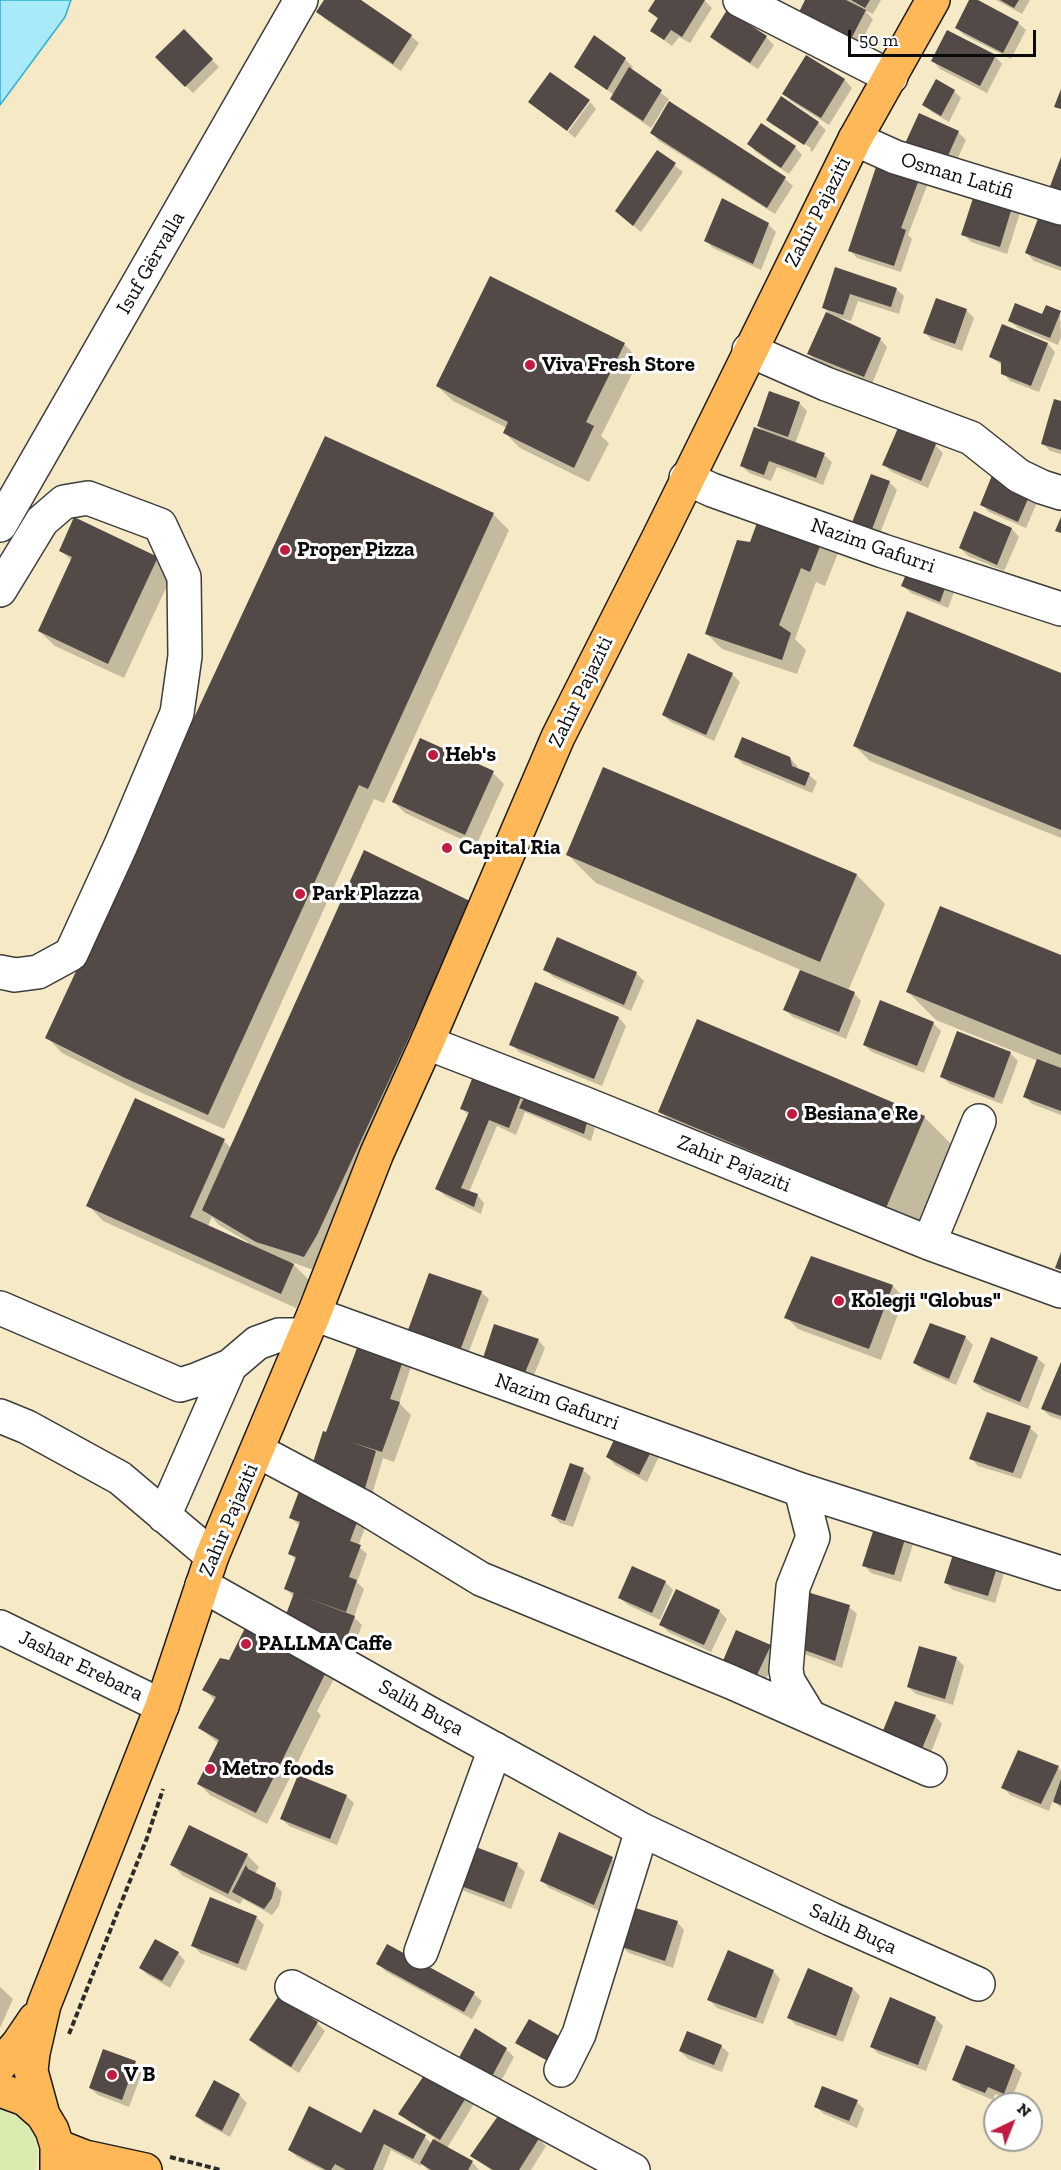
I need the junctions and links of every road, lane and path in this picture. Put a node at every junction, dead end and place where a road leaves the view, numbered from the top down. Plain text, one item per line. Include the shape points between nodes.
1 (301, 0) edge
2 (740, 0) edge
3 (933, 0) edge
4 (891, 77) junction
5 (855, 140) junction
6 (1061, 208) edge
7 (749, 350) junction
8 (686, 478) junction
9 (1061, 493) edge
10 (0, 525) edge
11 (0, 590) edge
12 (1061, 609) edge
13 (0, 972) edge
14 (428, 1040) junction
15 (979, 1121) dead end
16 (929, 1243) junction
17 (1051, 1287) edge
18 (0, 1308) edge
19 (309, 1324) junction
20 (230, 1366) junction
21 (0, 1416) edge
22 (258, 1451) junction
23 (801, 1490) junction
24 (164, 1516) junction
25 (207, 1571) junction
26 (1061, 1573) edge
27 (0, 1627) edge
28 (162, 1706) junction
29 (810, 1717) junction
30 (495, 1749) junction
31 (930, 1770) dead end
32 (163, 1781) dead end
33 (642, 1830) junction
34 (421, 1952) dead end
35 (973, 1983) dead end
36 (292, 1987) dead end
37 (44, 2005) junction
38 (64, 2044) dead end
39 (0, 2065) edge
40 (561, 2070) dead end
41 (0, 2090) edge
42 (43, 2115) junction
43 (57, 2158) edge
44 (154, 2162) edge
45 (221, 2170) edge
46 (633, 2170) edge

1 - 10 street, Isuf Gërvalla
2 - 4 street
3 - 4 main road, Zahir Pajaziti
4 - 5 main road, Zahir Pajaziti
5 - 6 street, Osman Latifi via 895,157
5 - 7 main road, Zahir Pajaziti
7 - 8 main road, Zahir Pajaziti
7 - 9 street via 826,384 971,438 1019,476
8 - 12 street, Nazim Gafurri via 883,551
8 - 14 main road, Zahir Pajaziti via 558,737
11 - 13 street via 42,521 64,502 88,498 160,525 184,577 185,656 177,713 70,954 38,972
14 - 16 street, Zahir Pajaziti via 442,1049
14 - 19 main road, Zahir Pajaziti via 377,1153
15 - 16 street
16 - 17 street, Zahir Pajaziti
18 - 20 street via 180,1385
19 - 20 street via 257,1343
19 - 22 main road, Zahir Pajaziti
19 - 23 street, Nazim Gafurri
20 - 24 street
21 - 24 street, Salih Buça via 120,1478
22 - 25 main road, Zahir Pajaziti
22 - 29 street via 365,1508 481,1579
23 - 26 street, Nazim Gafurri
23 - 29 street via 813,1537 793,1587 786,1670 788,1681
24 - 25 street, Salih Buça
25 - 28 main road, Zahir Pajaziti
25 - 30 street, Salih Buça
27 - 28 street, Jashar Erebara
28 - 37 main road, Zahir Pajaziti
29 - 31 street
30 - 33 street, Salih Buça
30 - 34 street
32 - 38 path via 147,1838
33 - 35 street, Salih Buça
33 - 40 street via 579,2034
36 - 46 street
37 - 39 main road, Zahir Pajaziti
37 - 42 main road, Zahir Pajaziti via 32,2071
41 - 42 main road via 25,2099
42 - 43 main road, Zahir Pajaziti via 52,2130
43 - 44 main road
44 - 45 path

